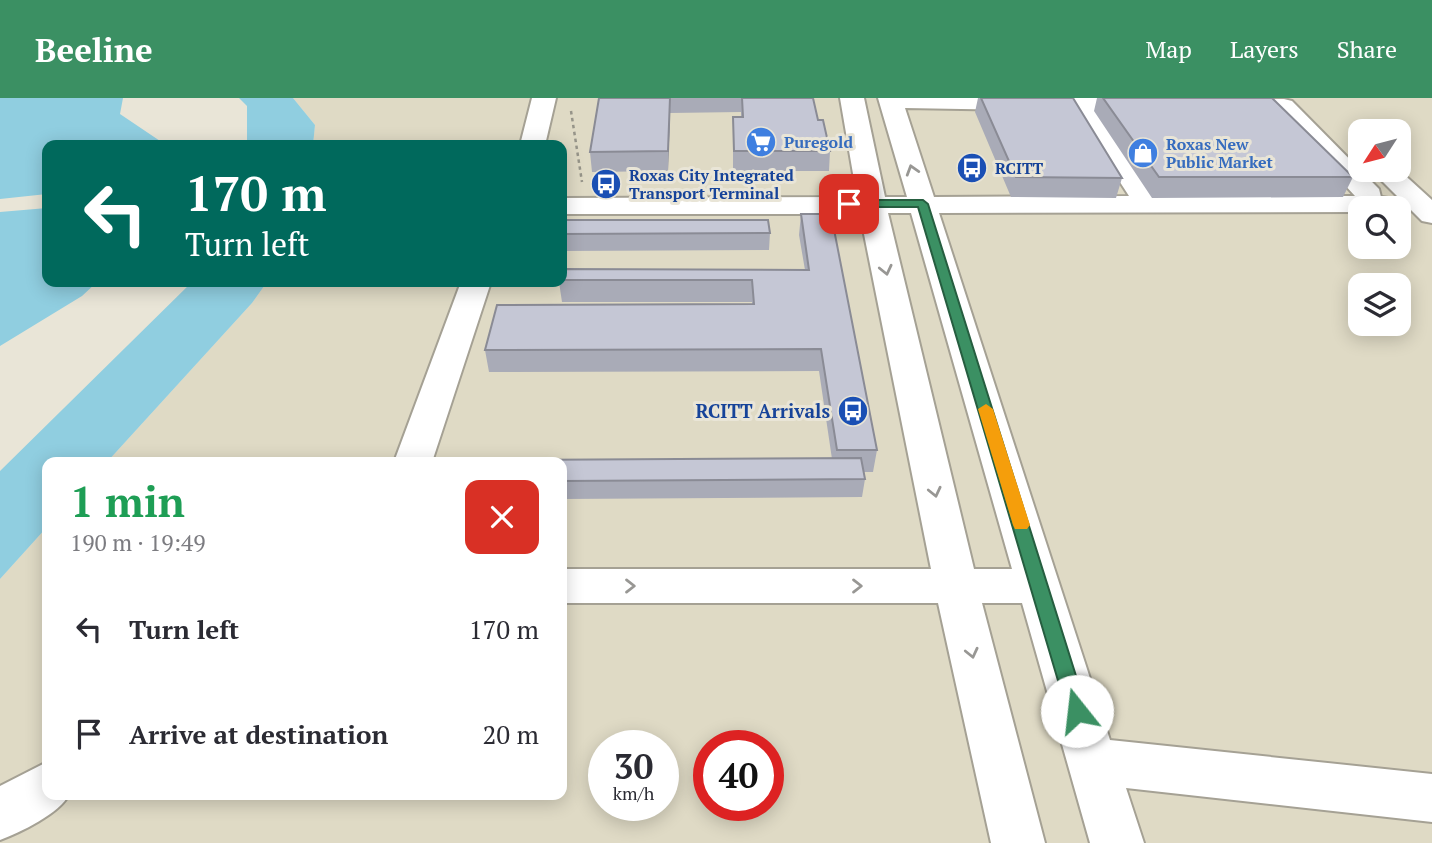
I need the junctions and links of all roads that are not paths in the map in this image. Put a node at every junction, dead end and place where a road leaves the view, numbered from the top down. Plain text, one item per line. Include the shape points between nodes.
1 (544, 98) edge
2 (852, 98) edge
3 (891, 100) edge
4 (1081, 104) junction
5 (533, 140) edge
6 (1397, 182) edge
7 (871, 204) junction
8 (923, 204) junction
9 (1148, 204) junction
10 (567, 206) edge
11 (1432, 215) edge
12 (474, 287) edge
13 (416, 457) edge
14 (567, 586) edge
15 (956, 586) junction
16 (1040, 586) junction
17 (1092, 761) junction
18 (42, 789) edge
19 (1432, 798) edge
20 (0, 816) edge
21 (1018, 843) edge
22 (1117, 843) edge

1 - 5 street
2 - 7 street
3 - 4 street
8 -> 3 street
4 - 9 street
4 - 9 street via 1284,106 1378,204
6 - 11 street
7 - 8 street
7 - 10 street
7 -> 15 street
8 - 9 street
8 - 16 street
12 - 13 street
14 -> 15 street
15 - 16 street
15 -> 21 street
16 - 17 street
17 - 19 street
17 - 22 street
18 - 20 street

